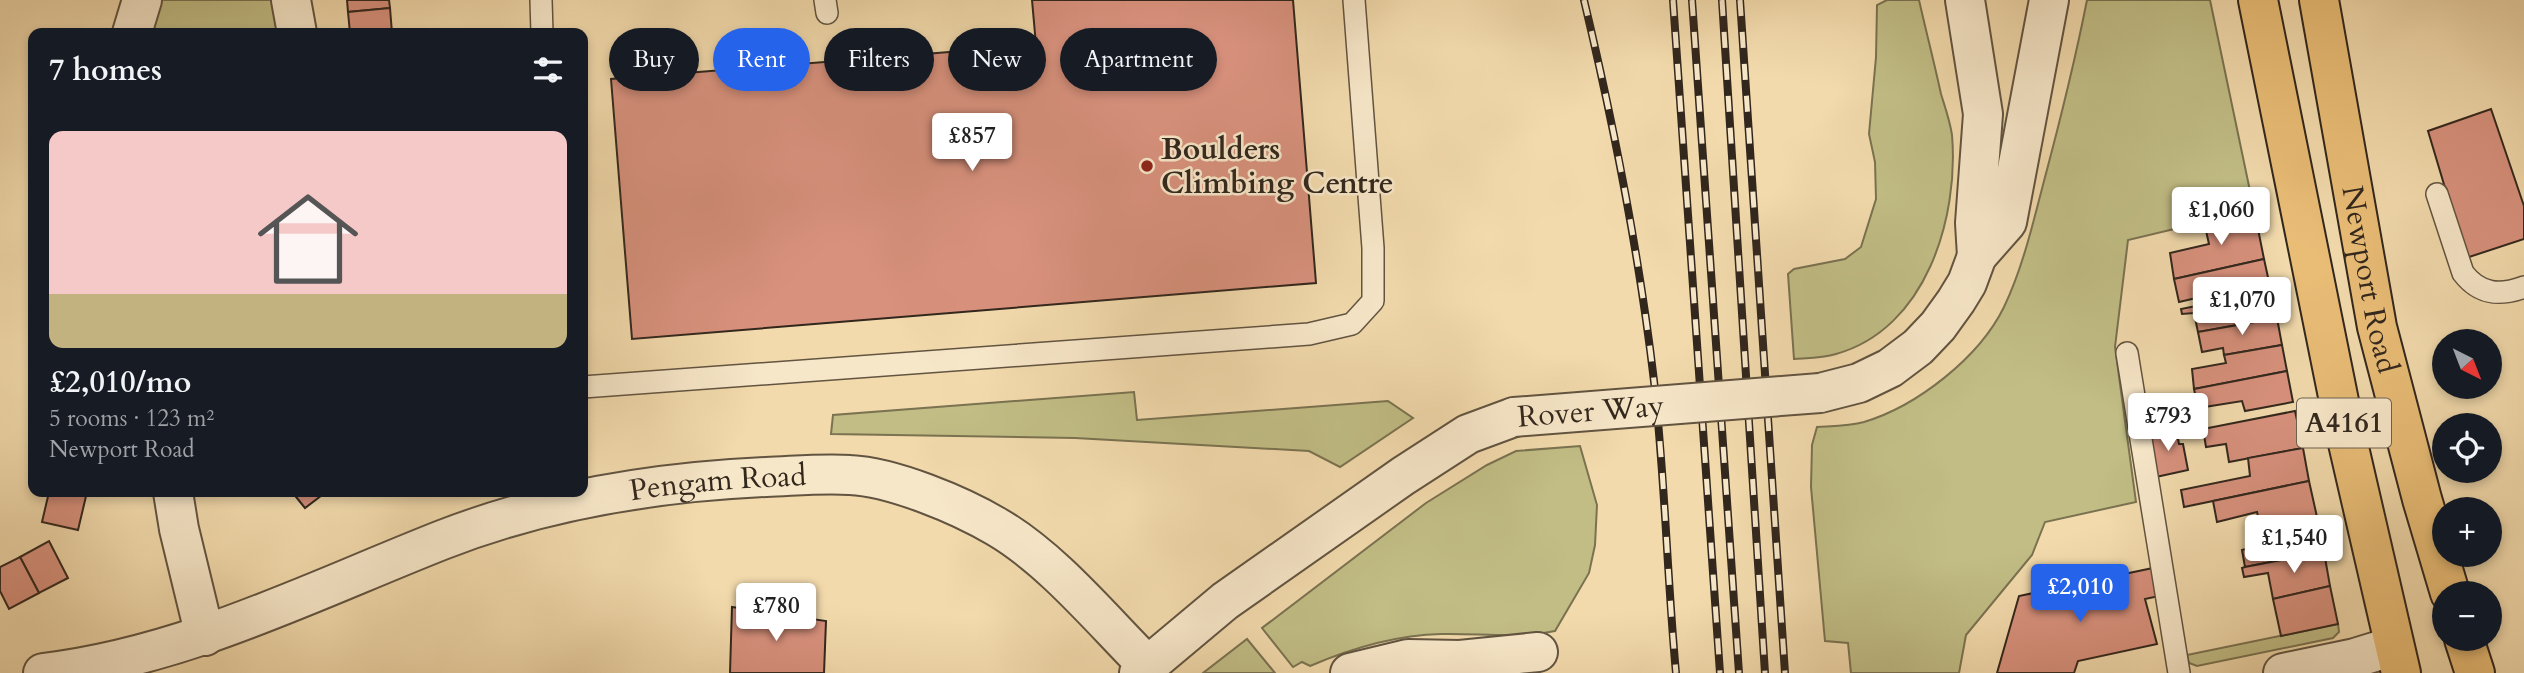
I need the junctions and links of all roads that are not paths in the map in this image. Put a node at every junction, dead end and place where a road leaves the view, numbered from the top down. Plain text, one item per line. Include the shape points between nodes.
1 (142, 0) edge
2 (291, 0) edge
3 (541, 0) edge
4 (1354, 0) edge
5 (1965, 0) edge
6 (2049, 0) edge
7 (2258, 0) edge
8 (2319, 0) edge
9 (134, 28) edge
10 (295, 28) edge
11 (542, 28) edge
12 (2437, 194) dead end
13 (1978, 256) junction
14 (2524, 287) edge
15 (2127, 353) dead end
16 (588, 387) edge
17 (588, 492) edge
18 (174, 497) edge
19 (569, 497) edge
20 (2446, 581) edge
21 (205, 636) junction
22 (2468, 651) edge
23 (1538, 652) dead end
24 (2398, 660) edge
25 (1460, 667) edge
26 (1143, 669) edge
27 (43, 673) edge
28 (1350, 673) edge
29 (2179, 673) edge
30 (2283, 673) edge
31 (2474, 673) edge

1 - 9 street
2 - 10 street
3 - 11 lane
4 - 16 lane via 1373,301 1352,324 1309,334
5 - 13 street, Rover Way via 1983,114 1975,223
6 - 13 street, Rover Way via 2007,222
7 - 24 main road, Newport Road / A4161 via 2344,426
8 - 20 main road, Newport Road / A4161 via 2377,327
12 - 14 lane via 2470,282 2492,293
13 - 26 street, Rover Way, bridge via 1967,283 1938,326 1890,368 1859,383 1820,393 1514,417 1468,434 1225,601
15 - 29 lane
17 - 26 street, Pengam Road via 718,479 852,474 906,487 999,528 1052,569
18 - 21 street
19 - 21 street, Pengam Road via 444,539
21 - 27 street, Pengam Road via 141,655
22 - 31 main road
23 - 25 street
24 - 30 street, Newport Road via 2355,658
25 - 28 street via 1408,659

